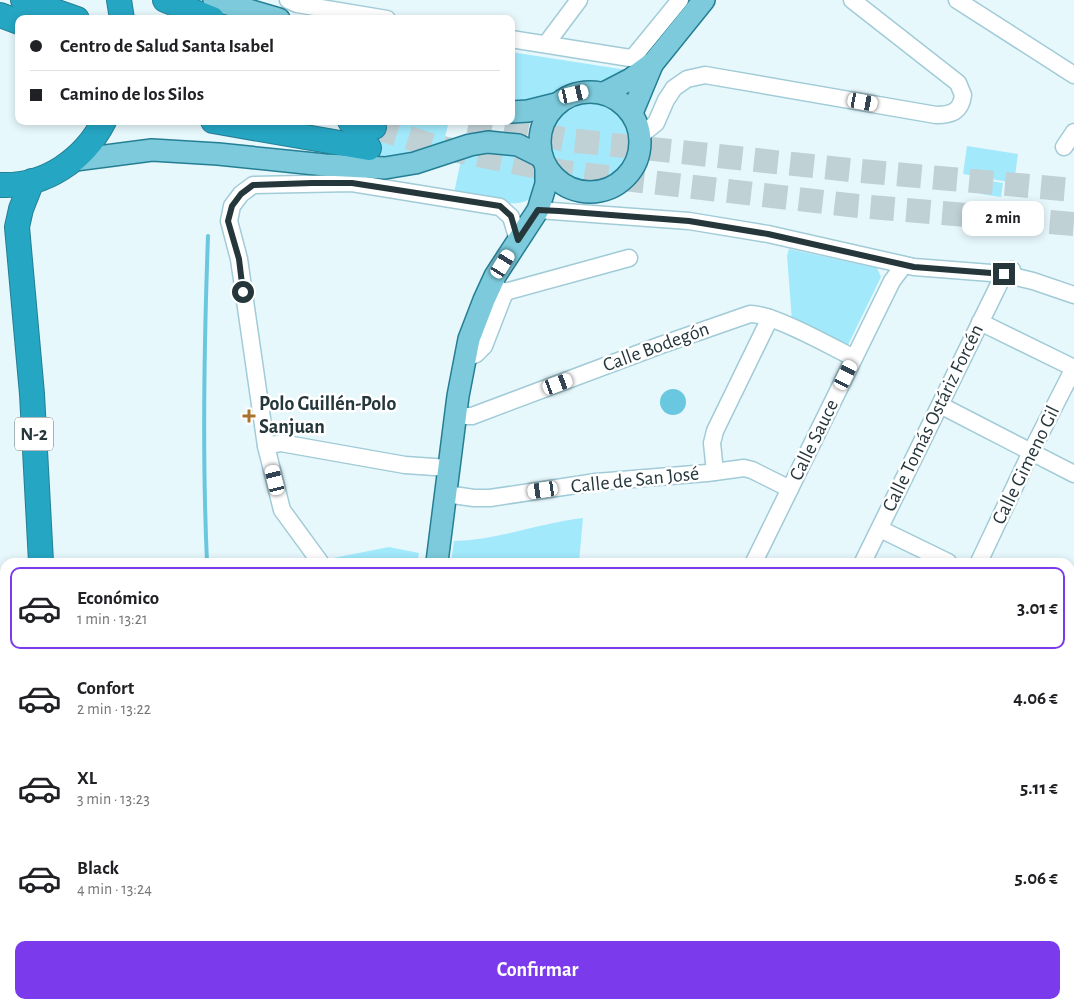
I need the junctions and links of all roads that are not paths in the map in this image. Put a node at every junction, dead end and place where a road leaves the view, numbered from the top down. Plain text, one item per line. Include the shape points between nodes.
1 (23, 0) edge
2 (165, 0) edge
3 (214, 0) edge
4 (288, 0) edge
5 (579, 0) edge
6 (680, 0) edge
7 (704, 0) edge
8 (852, 0) edge
9 (957, 0) edge
10 (259, 6) edge
11 (0, 15) edge
12 (66, 15) edge
13 (202, 15) edge
14 (272, 15) edge
15 (364, 15) edge
16 (15, 21) edge
17 (515, 40) edge
18 (546, 44) junction
19 (654, 62) junction
20 (1074, 75) edge
21 (604, 93) junction
22 (556, 104) junction
23 (515, 112) edge
24 (632, 113) junction
25 (253, 125) edge
26 (356, 125) edge
27 (101, 127) edge
28 (1074, 132) edge
29 (640, 136) junction
30 (1064, 148) dead end
31 (75, 160) junction
32 (544, 162) junction
33 (32, 182) junction
34 (0, 186) edge
35 (577, 191) junction
36 (538, 210) junction
37 (518, 240) junction
38 (630, 258) dead end
39 (904, 265) junction
40 (1004, 274) junction
41 (1074, 285) edge
42 (497, 288) junction
43 (1074, 295) edge
44 (770, 318) junction
45 (980, 322) junction
46 (854, 358) junction
47 (1074, 368) edge
48 (940, 405) junction
49 (455, 416) junction
50 (266, 446) junction
51 (1031, 452) junction
52 (449, 468) junction
53 (716, 472) junction
54 (1074, 474) edge
55 (790, 489) junction
56 (446, 494) junction
57 (880, 529) junction
58 (41, 558) edge
59 (317, 558) edge
60 (438, 558) edge
61 (756, 558) edge
62 (865, 558) edge
63 (940, 558) edge
64 (981, 558) edge
65 (0, 620) edge
66 (0, 751) edge

1 - 12 highway
2 - 13 highway
3 - 10 main road
4 - 15 street
5 - 18 street
6 - 18 street via 630,58
7 - 19 main road
8 - 29 street via 958,83 963,95 960,108 947,115 936,114 705,75 687,79 674,88 656,123
9 - 20 street
10 - 14 main road
11 - 16 highway
17 - 18 street
19 - 21 main road via 632,79
19 - 24 main road
21 - 22 main road via 584,91
21 - 24 main road via 617,98
22 - 23 main road
22 - 32 main road via 541,128 540,147
24 - 29 main road
25 - 26 highway via 372,137
27 - 31 highway
28 - 30 street
29 - 35 main road via 635,164 623,180 597,192
31 - 32 main road via 152,150 385,168 415,163 470,145 504,142 518,145
31 - 33 highway
32 - 35 main road via 560,182
32 - 36 main road via 546,184
33 - 34 highway
33 - 58 highway, N-2 via 17,227 33,412
35 - 36 main road
36 - 37 main road
36 - 39 street via 689,221 768,234
37 - 42 main road
37 - 50 street via 511,216 500,206 352,183 258,184 248,187 232,206 228,221 239,259
38 - 42 street
39 - 40 street
39 - 46 street, Calle Sauce via 892,281
40 - 41 street via 1028,270
40 - 43 street
40 - 45 street, Calle Tomás Ostáriz Forcén
42 - 49 main road via 476,320 464,359
44 - 46 street, Calle Bodegón
44 - 49 street, Calle Bodegón via 748,315 472,416
44 - 53 street via 715,432 712,443
45 - 47 street
45 - 48 street, Calle Tomás Ostáriz Forcén
46 - 55 street, Calle Sauce
47 - 51 street, Calle Gimeno Gil
48 - 51 street
48 - 57 street, Calle Tomás Ostáriz Forcén
49 - 52 main road
50 - 52 street via 281,443 406,465
50 - 59 street via 282,510
51 - 54 street
51 - 64 street, Calle Gimeno Gil
52 - 56 main road
53 - 55 street, Calle de San José via 748,468
53 - 56 street, Calle de San José via 603,482 490,498
55 - 61 street, Calle Sauce
56 - 60 main road
57 - 62 street, Calle Tomás Ostáriz Forcén
57 - 63 street
65 - 66 highway

